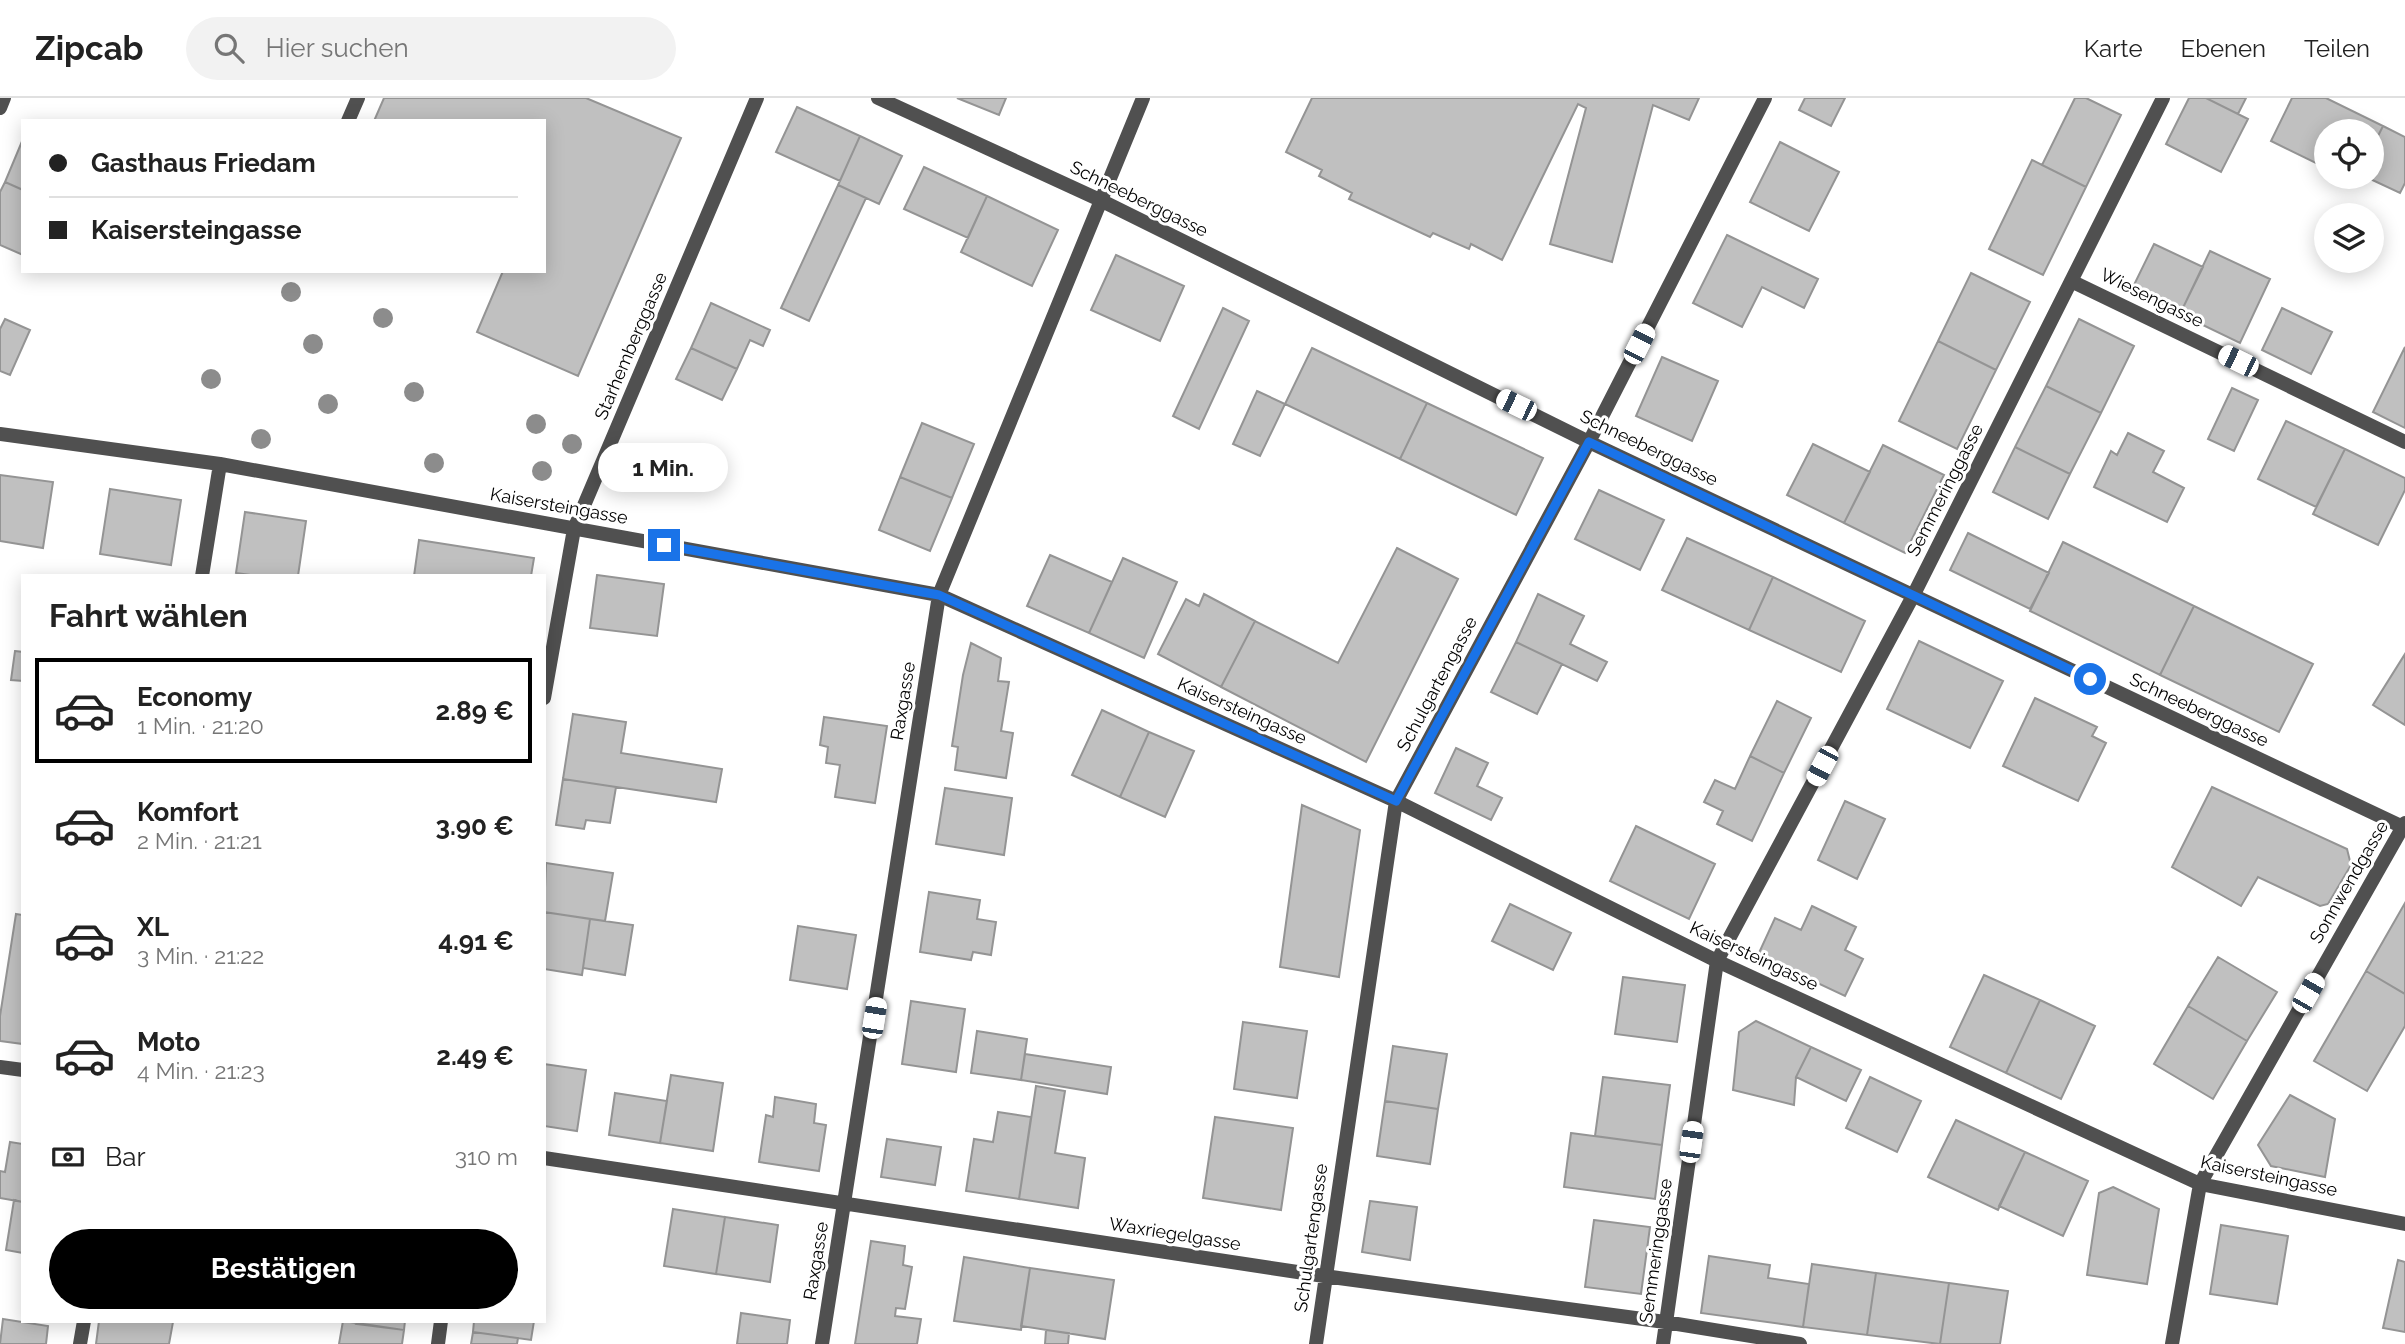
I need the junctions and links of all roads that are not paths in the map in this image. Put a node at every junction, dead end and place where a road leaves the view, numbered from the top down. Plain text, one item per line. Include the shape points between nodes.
1 (4, 98) edge
2 (358, 98) edge
3 (757, 98) edge
4 (878, 98) edge
5 (1143, 98) edge
6 (1765, 98) edge
7 (2163, 98) edge
8 (0, 108) edge
9 (349, 119) edge
10 (1100, 200) junction
11 (2071, 281) junction
12 (0, 434) edge
13 (1589, 442) junction
14 (2405, 442) edge
15 (220, 464) junction
16 (574, 529) junction
17 (202, 574) edge
18 (939, 595) junction
19 (1913, 596) junction
20 (546, 687) edge
21 (1396, 801) junction
22 (2404, 826) edge
23 (1717, 961) junction
24 (0, 1067) edge
25 (21, 1070) edge
26 (546, 1158) edge
27 (2200, 1184) junction
28 (845, 1204) junction
29 (2405, 1224) edge
30 (1324, 1276) junction
31 (1665, 1322) junction
32 (84, 1323) edge
33 (441, 1323) edge
34 (80, 1344) edge
35 (438, 1344) edge
36 (822, 1344) edge
37 (1316, 1344) edge
38 (1663, 1344) edge
39 (1800, 1344) edge
40 (2172, 1344) edge

1 - 8 street
2 - 9 street
3 - 16 street, Starhemberggasse
4 - 10 street, Schneeberggasse
5 - 10 street, Raxgasse
6 - 13 street, Schulgartengasse
7 - 11 street, Semmeringgasse
10 - 13 street, Schneeberggasse
10 - 18 street, Raxgasse
11 - 14 street, Wiesengasse
11 - 19 street, Semmeringgasse
12 - 15 street, Kaisersteingasse
13 - 19 street, Schneeberggasse
13 - 21 street, Schulgartengasse
15 - 16 street, Kaisersteingasse
15 - 17 street
16 - 18 street, Kaisersteingasse
16 - 20 street, Starhemberggasse
18 - 21 street, Kaisersteingasse
18 - 28 street, Raxgasse
19 - 22 street, Schneeberggasse
19 - 23 street, Semmeringgasse
21 - 23 street, Kaisersteingasse
21 - 30 street, Schulgartengasse
22 - 27 street, Sonnwendgasse
23 - 27 street, Kaisersteingasse
23 - 31 street, Semmeringgasse
24 - 25 street
26 - 28 street, Waxriegelgasse
27 - 29 street, Kaisersteingasse
27 - 40 street, Sonnwendgasse
28 - 30 street, Waxriegelgasse
28 - 36 street, Raxgasse
30 - 31 street, Waxriegelgasse
30 - 37 street, Schulgartengasse
31 - 38 street, Semmeringgasse
31 - 39 street, Waxriegelgasse
32 - 34 street
33 - 35 street

